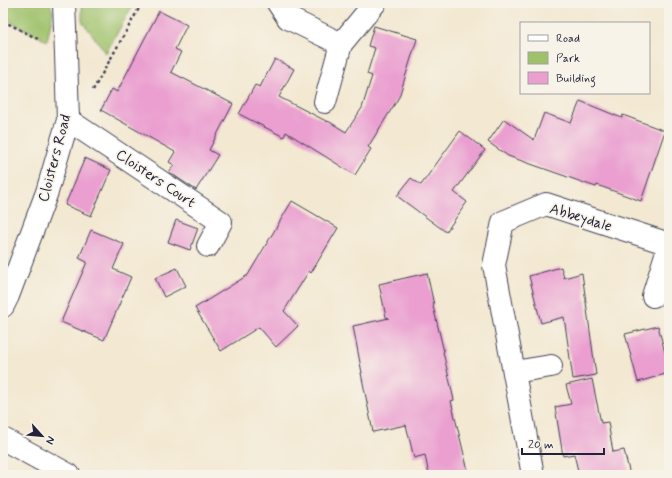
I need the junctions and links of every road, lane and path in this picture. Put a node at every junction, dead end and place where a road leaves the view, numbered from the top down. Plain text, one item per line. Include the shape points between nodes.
1 (64, 3) edge
2 (142, 3) edge
3 (278, 3) edge
4 (375, 3) edge
5 (3, 21) edge
6 (341, 44) junction
7 (66, 54) junction
8 (325, 102) dead end
9 (68, 120) junction
10 (669, 245) edge
11 (208, 246) dead end
12 (653, 296) dead end
13 (3, 306) edge
14 (551, 366) dead end
15 (514, 372) junction
16 (3, 439) edge
17 (69, 475) edge
18 (533, 475) edge

1 - 7 street, Cloisters Road
2 - 9 path via 94,89
3 - 6 street via 288,18
4 - 6 street
5 - 7 path
6 - 8 street
7 - 9 street, Cloisters Road
9 - 11 street, Cloisters Court via 220,222
9 - 13 street, Cloisters Road via 47,192
10 - 12 street, Abbeydale
10 - 15 street, Abbeydale via 546,204 503,222 494,265
14 - 15 street
15 - 18 street, Abbeydale
16 - 17 street

